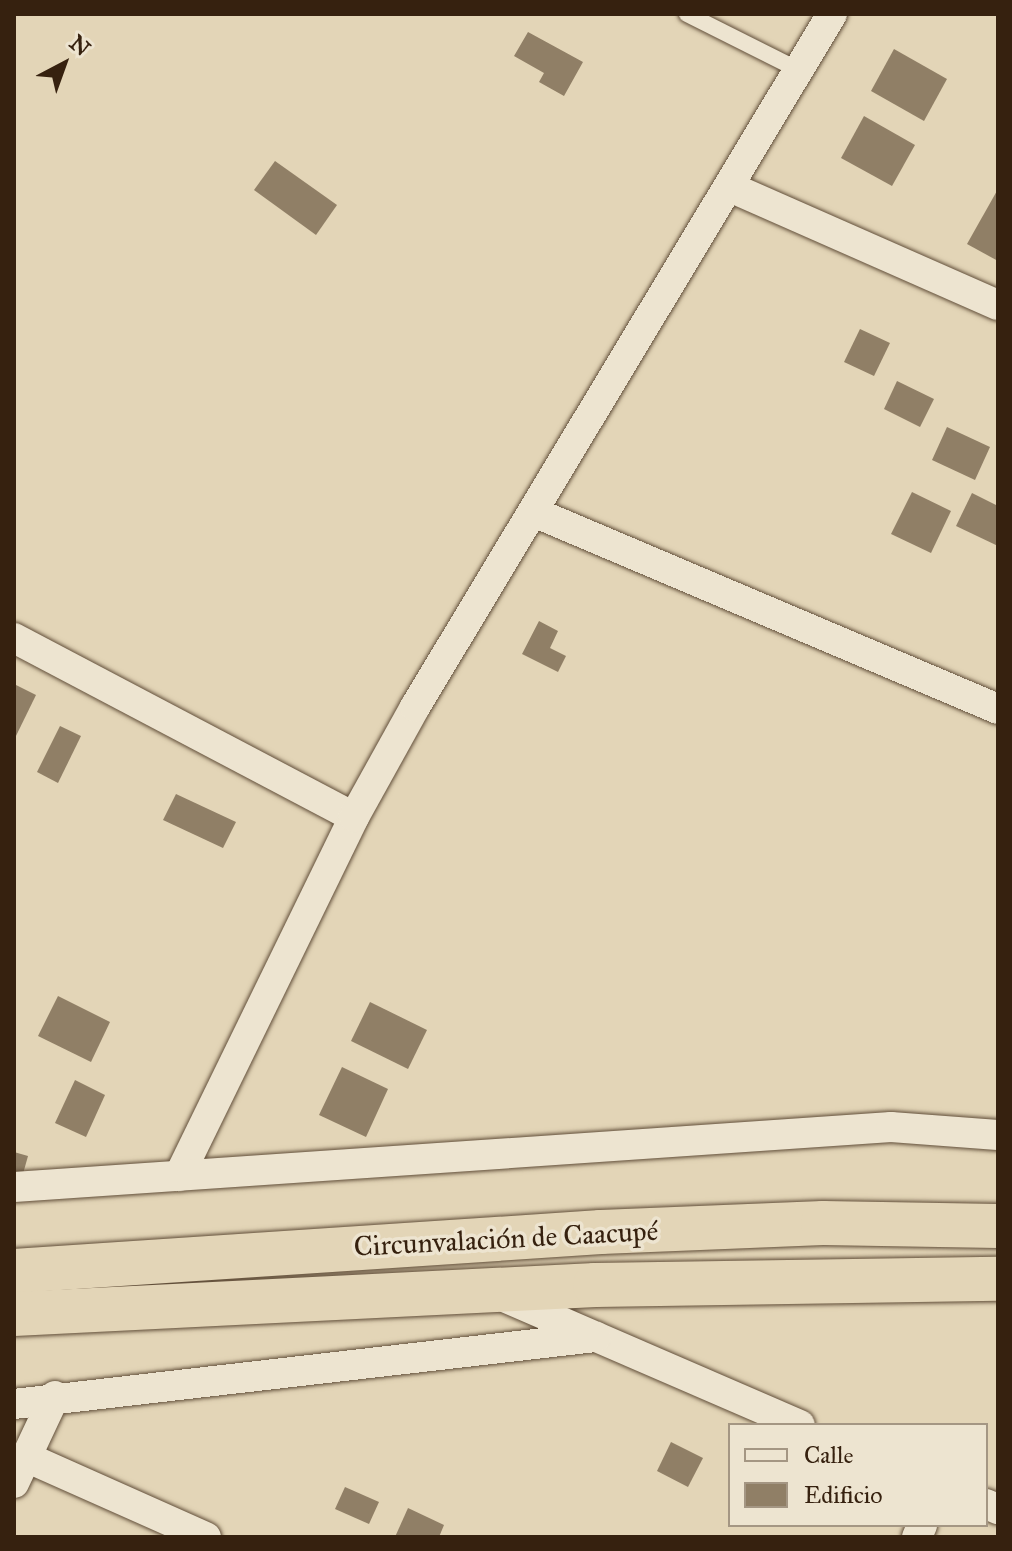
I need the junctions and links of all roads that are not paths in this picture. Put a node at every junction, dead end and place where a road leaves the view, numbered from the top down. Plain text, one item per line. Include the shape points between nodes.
1 (687, 14) edge
2 (832, 14) edge
3 (799, 70) junction
4 (730, 187) junction
5 (998, 305) edge
6 (536, 513) junction
7 (14, 638) edge
8 (998, 709) edge
9 (354, 817) junction
10 (998, 1135) edge
11 (179, 1176) junction
12 (14, 1187) edge
13 (998, 1226) edge
14 (14, 1271) edge
15 (998, 1279) edge
16 (487, 1290) junction
17 (14, 1314) edge
18 (596, 1337) junction
19 (55, 1396) junction
20 (14, 1404) edge
21 (795, 1423) edge
22 (20, 1470) edge
23 (206, 1537) edge

1 - 3 lane
2 - 3 street
3 - 4 street
4 - 5 street
4 - 6 street
6 - 8 street
6 - 9 street
7 - 9 street
9 - 11 street
10 - 11 street via 891,1127
11 - 12 street
13 - 14 highway, Circunvalación de Caacupé via 823,1223 601,1232
15 - 16 highway, Circunvalación de Caacupé
16 - 17 highway, Circunvalación de Caacupé
16 - 18 street
18 - 19 street
18 - 21 street
19 - 20 street
19 - 22 street
22 - 23 street

